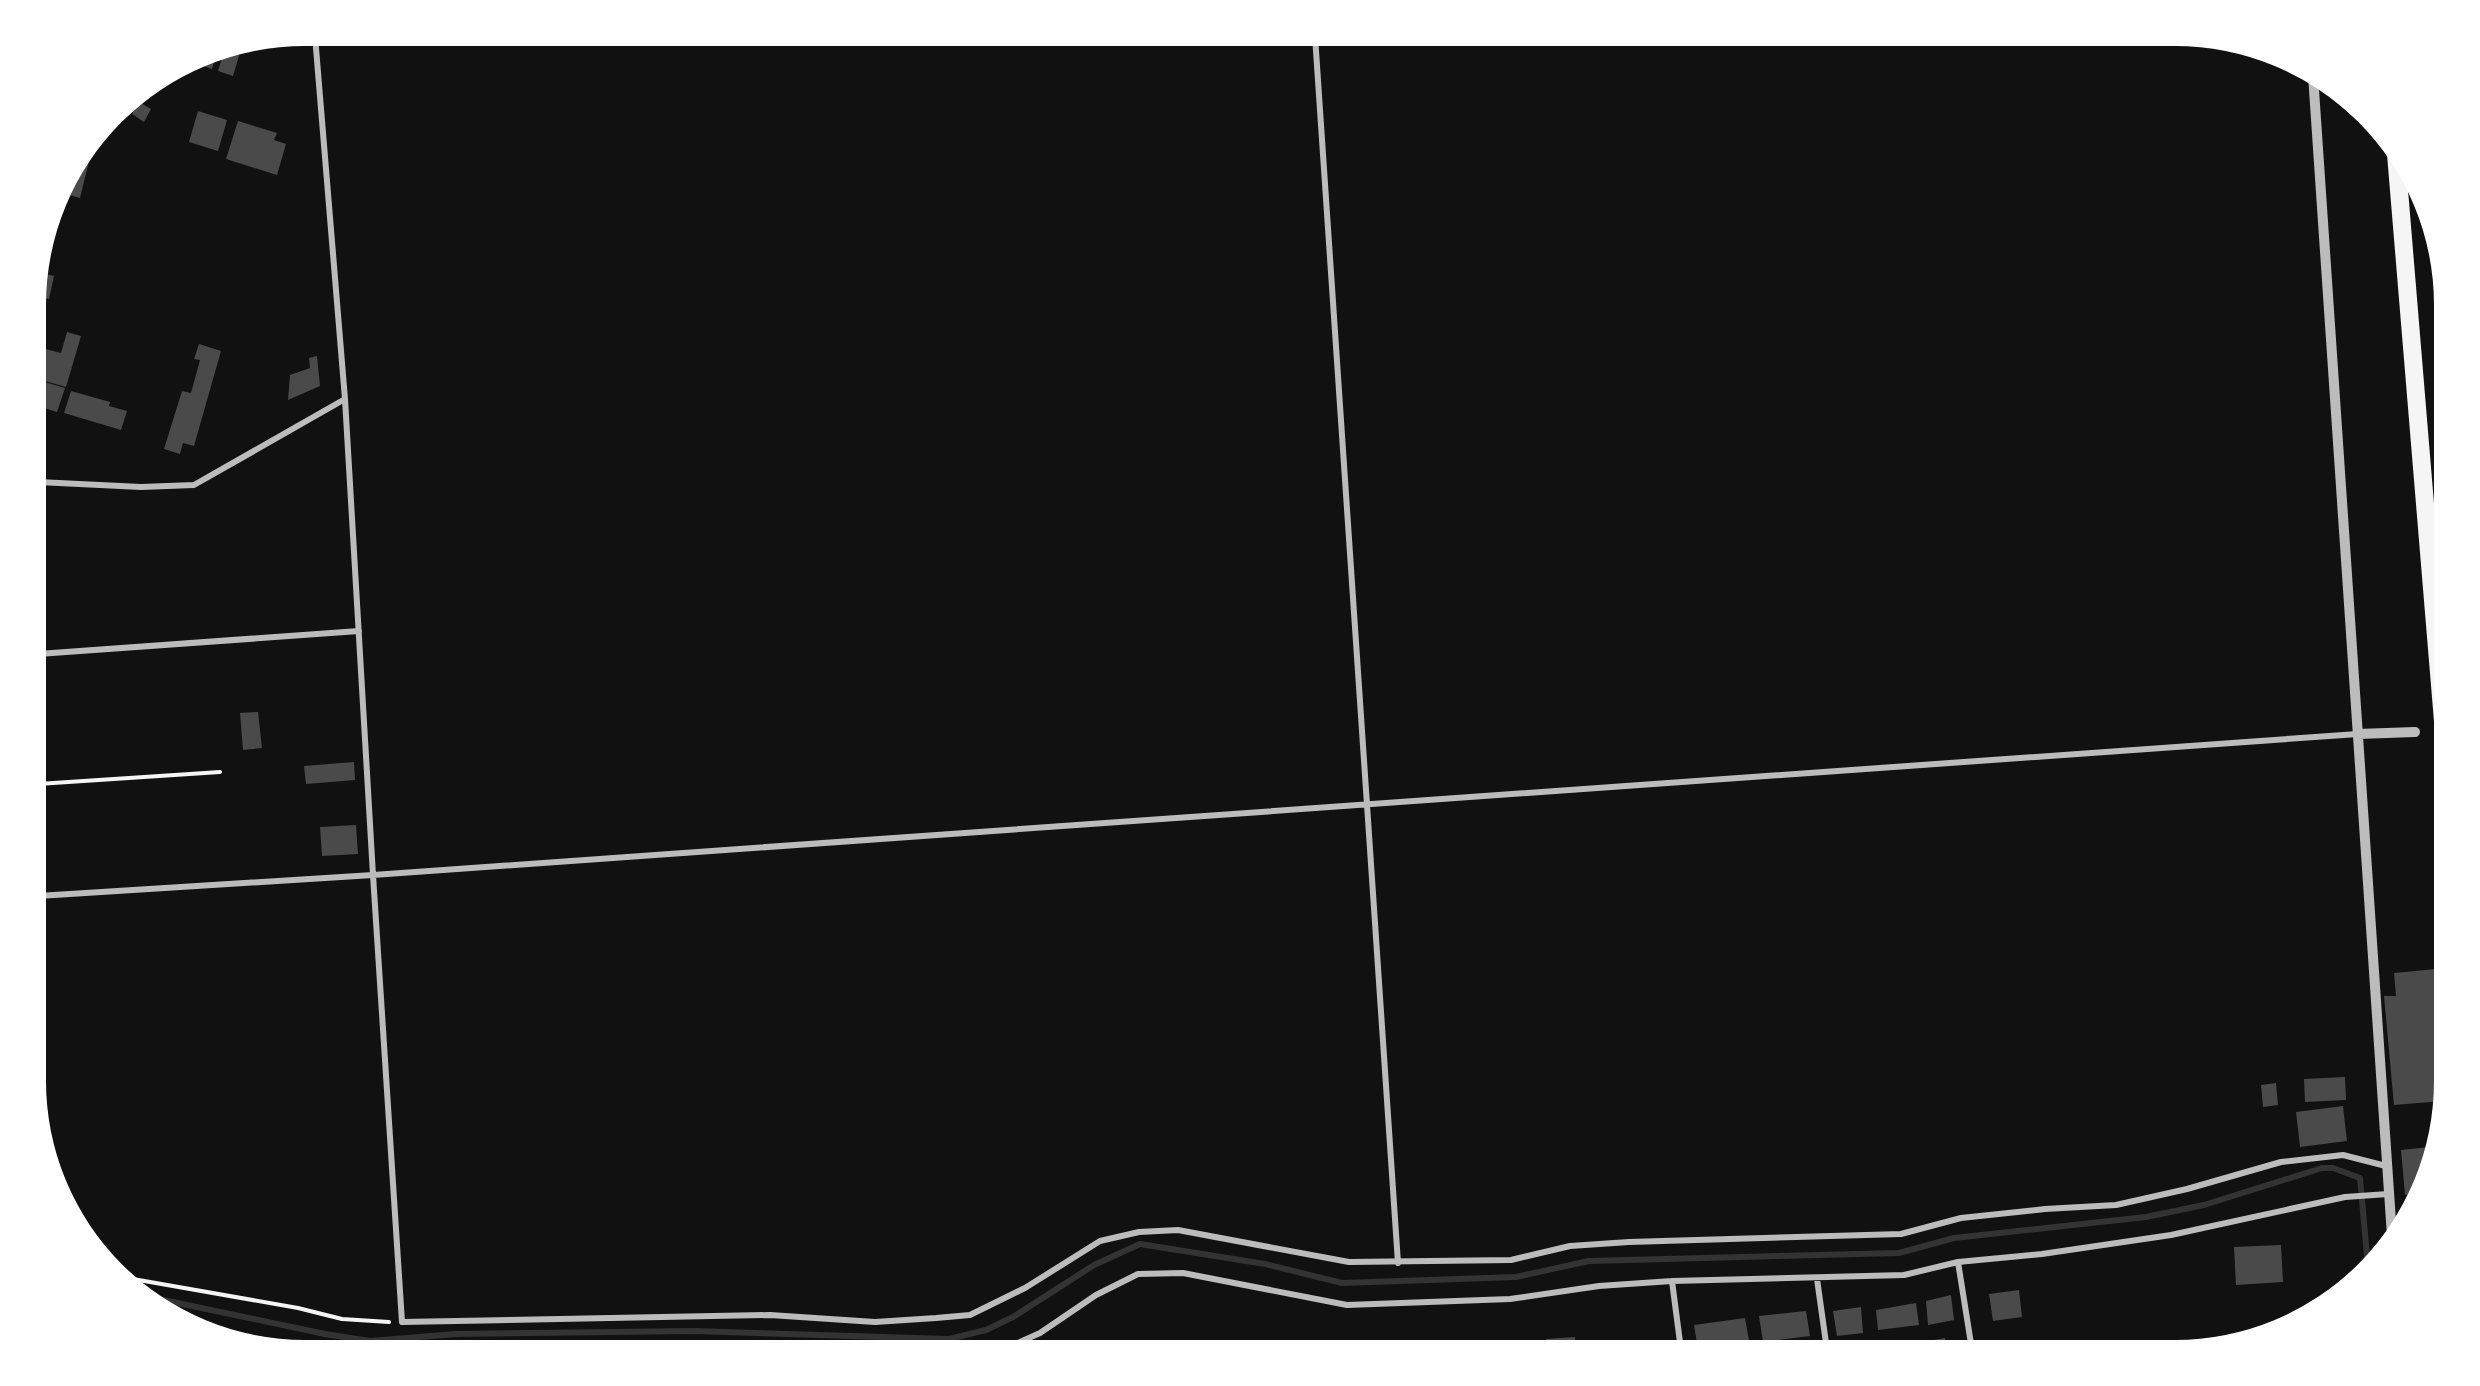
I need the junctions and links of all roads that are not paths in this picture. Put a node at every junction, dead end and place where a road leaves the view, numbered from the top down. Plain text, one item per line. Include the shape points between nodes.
1 (316, 46) edge
2 (1316, 46) edge
3 (2314, 87) edge
4 (2398, 174) edge
5 (345, 399) junction
6 (46, 482) edge
7 (2434, 612) edge
8 (359, 632) junction
9 (46, 653) edge
10 (2415, 732) dead end
11 (2358, 734) junction
12 (1366, 804) junction
13 (373, 875) junction
14 (46, 895) edge
15 (2386, 1166) junction
16 (2384, 1194) junction
17 (2390, 1225) edge
18 (1958, 1262) junction
19 (1398, 1263) junction
20 (1817, 1279) junction
21 (1672, 1281) junction
22 (1024, 1340) edge
23 (1681, 1340) edge
24 (1826, 1340) edge
25 (1970, 1340) edge

1 - 5 street
2 - 12 street
3 - 11 street
4 - 7 highway
5 - 6 street via 194,485
5 - 8 street
8 - 9 street
8 - 13 street
10 - 11 street
11 - 12 street
11 - 15 street
12 - 13 street
12 - 19 street
13 - 14 street
13 - 19 street via 402,1322 770,1315 875,1322 970,1315 1025,1288 1100,1241 1139,1232 1179,1230 1350,1262
15 - 16 street
15 - 19 street via 2343,1155 2281,1162 2116,1205 1961,1218 1901,1234 1629,1242 1570,1246 1511,1260
16 - 17 street
16 - 18 street via 2344,1197 2171,1235
18 - 20 street via 1904,1275
18 - 25 street
20 - 21 street
20 - 24 street
21 - 22 street via 1599,1286 1510,1299 1347,1305 1183,1273 1138,1274
21 - 23 street

